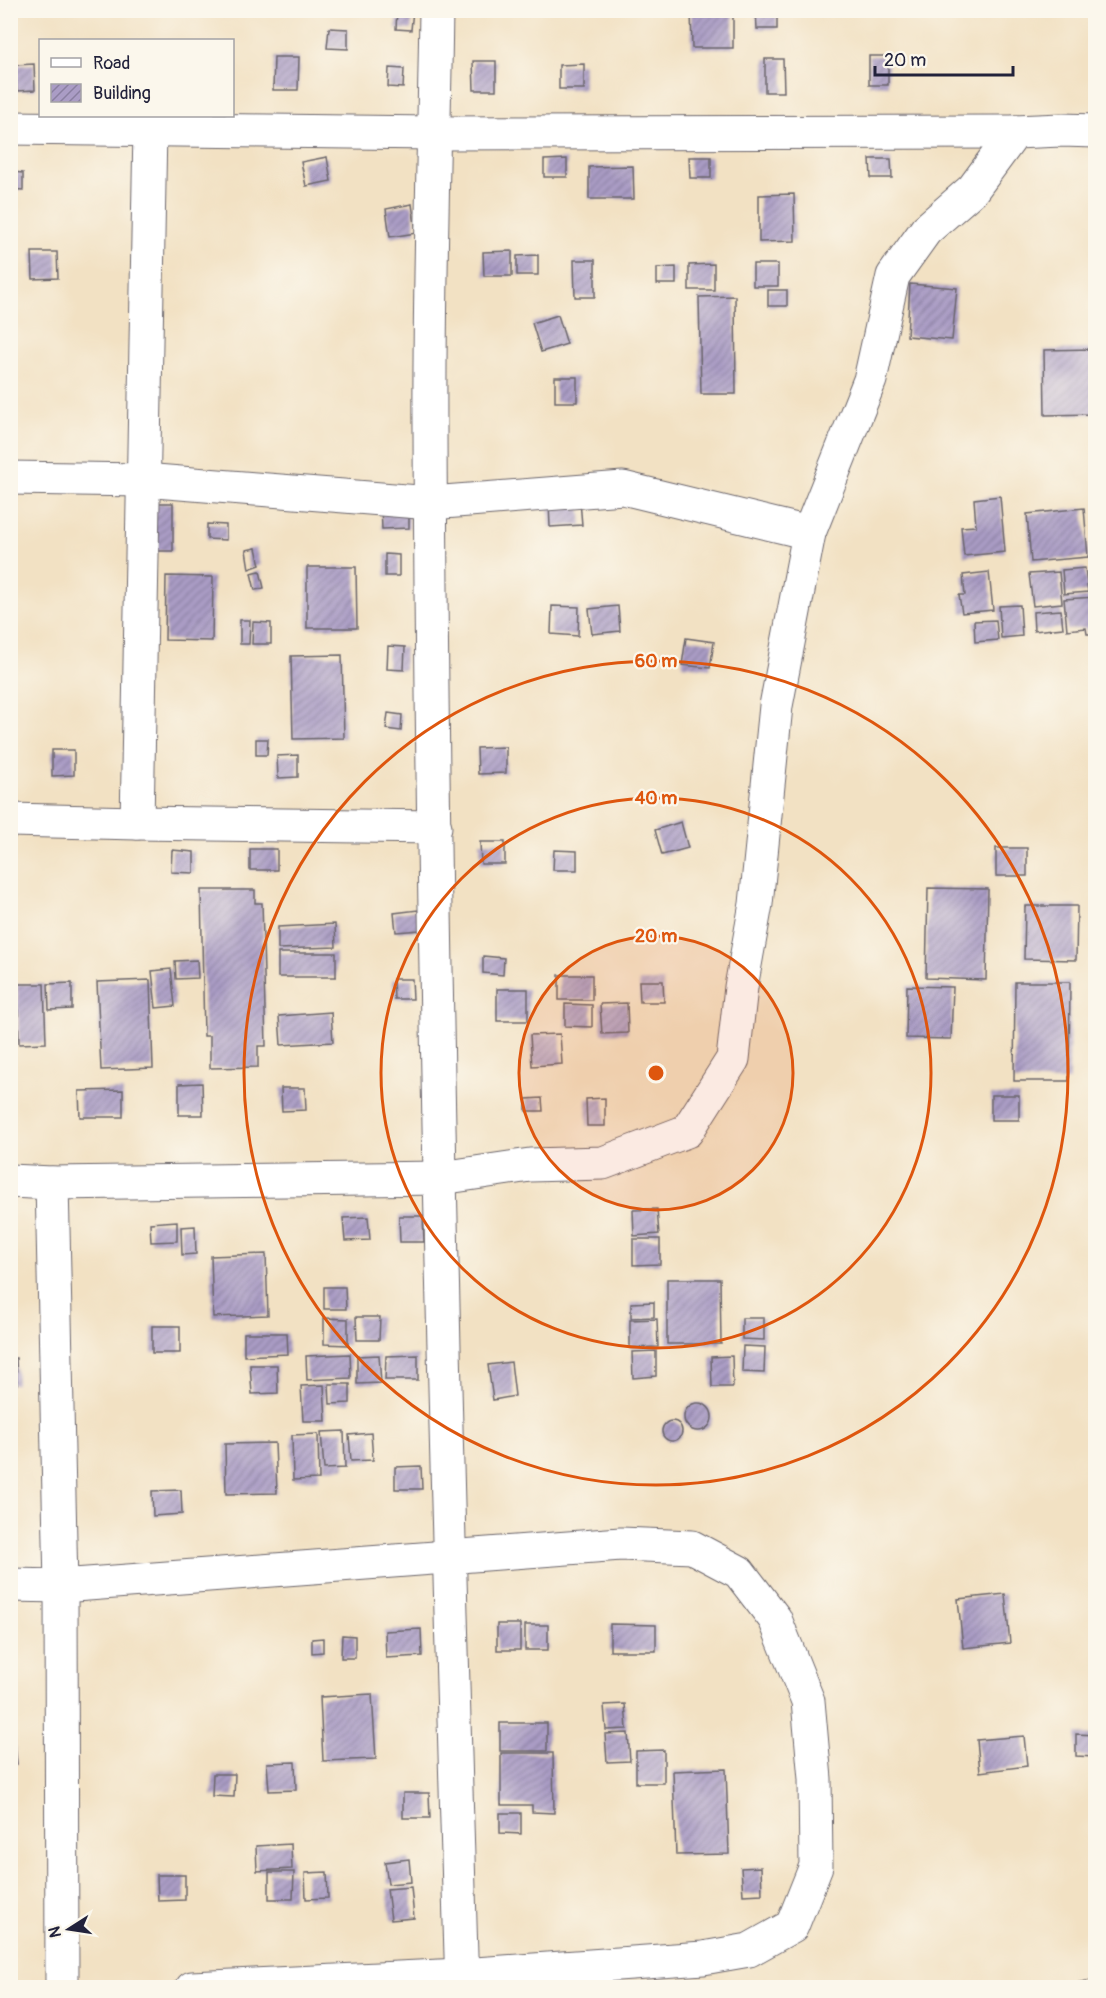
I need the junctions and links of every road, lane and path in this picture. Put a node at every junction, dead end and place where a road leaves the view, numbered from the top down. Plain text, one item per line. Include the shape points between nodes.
1 (436, 10) edge
2 (10, 128) edge
3 (150, 129) junction
4 (1095, 131) edge
5 (1015, 132) junction
6 (434, 133) junction
7 (10, 478) edge
8 (143, 480) junction
9 (431, 503) junction
10 (809, 533) junction
11 (10, 820) edge
12 (137, 824) junction
13 (435, 827) junction
14 (441, 1178) junction
15 (10, 1181) edge
16 (52, 1184) junction
17 (449, 1556) junction
18 (10, 1585) edge
19 (61, 1586) junction
20 (462, 1981) edge
21 (62, 1988) edge
22 (192, 1988) edge

1 - 6 street
2 - 3 street
3 - 6 street
3 - 8 street
4 - 5 street
5 - 6 street
5 - 10 street via 973,189 926,230 893,276 870,380
6 - 9 street
7 - 8 street
8 - 9 street
8 - 12 street
9 - 10 street via 623,488
9 - 13 street
10 - 14 street via 776,706 756,904 733,1059 687,1131 603,1163 530,1165
11 - 12 street
12 - 13 street
13 - 14 street
14 - 16 street
14 - 17 street
15 - 16 street
16 - 19 street
17 - 19 street
17 - 20 street
17 - 20 street via 621,1544 692,1546 739,1572 775,1619 808,1701 815,1779 816,1866 792,1926 749,1950 703,1958
18 - 19 street
19 - 21 street
20 - 22 street

